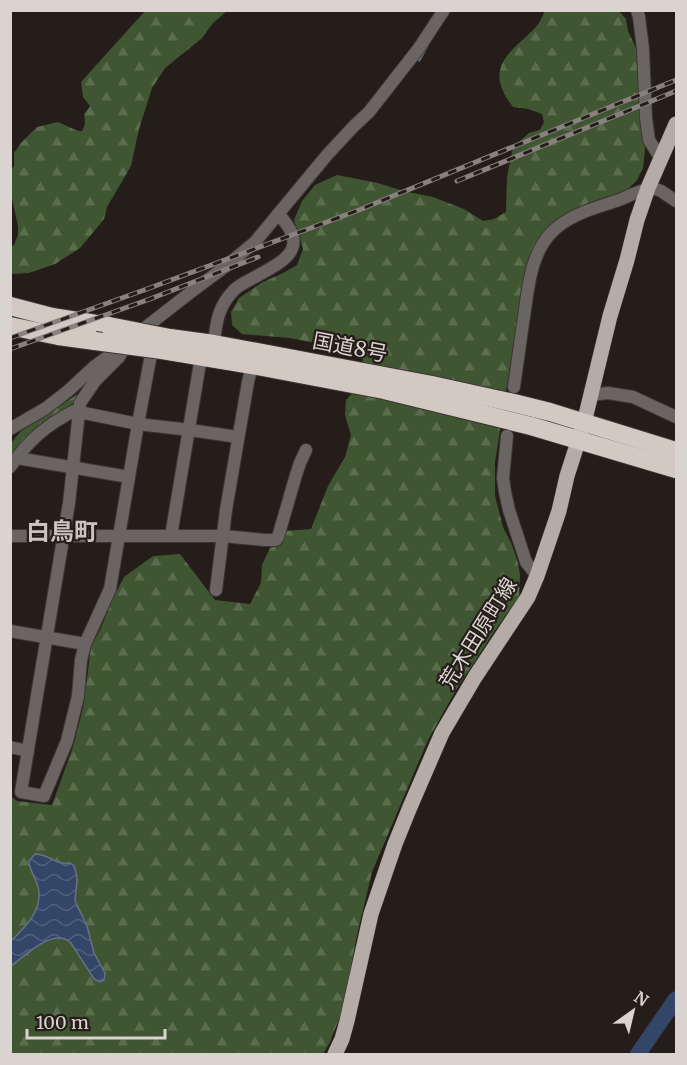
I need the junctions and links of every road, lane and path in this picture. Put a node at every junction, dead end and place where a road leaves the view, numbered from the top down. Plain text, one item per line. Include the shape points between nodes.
1 (444, 10) edge
2 (638, 10) edge
3 (676, 124) edge
4 (661, 159) junction
5 (648, 188) junction
6 (676, 201) edge
7 (278, 214) junction
8 (10, 306) edge
9 (10, 326) edge
10 (127, 343) junction
11 (161, 346) junction
12 (207, 350) junction
13 (252, 365) junction
14 (513, 387) dead end
15 (590, 395) junction
16 (80, 412) junction
17 (676, 417) edge
18 (138, 424) junction
19 (10, 429) edge
20 (190, 429) junction
21 (581, 431) junction
22 (507, 436) dead end
23 (238, 437) junction
24 (674, 446) edge
25 (306, 450) dead end
26 (14, 462) edge
27 (73, 468) junction
28 (676, 469) edge
29 (129, 477) junction
30 (63, 535) junction
31 (119, 535) junction
32 (10, 536) edge
33 (171, 536) junction
34 (223, 536) junction
35 (537, 576) junction
36 (216, 590) dead end
37 (10, 631) edge
38 (46, 638) junction
39 (85, 644) junction
40 (10, 747) edge
41 (28, 751) junction
42 (335, 1054) edge

1 - 7 street via 369,112
2 - 4 street via 649,140
3 - 4 main road, 荒木田原町線
4 - 5 main road, 荒木田原町線
5 - 6 street
5 - 14 street via 579,214 552,232 543,244 530,283
5 - 15 main road, 荒木田原町線
7 - 10 street via 241,254
7 - 12 street via 293,234 291,252 231,295 216,319
8 - 11 highway, 国道8号, bridge via 109,326
9 - 11 highway, 国道8号, bridge via 95,341
10 - 16 street via 84,395
10 - 19 street via 46,408
11 - 12 highway, 国道8号
11 - 18 street
12 - 13 highway, 国道8号
12 - 20 street
12 - 21 highway, 国道8号 via 432,385 514,403
13 - 21 highway, 国道8号 via 384,390 531,426
13 - 23 street
15 - 17 street via 633,397
15 - 21 main road, 荒木田原町線
16 - 18 street
16 - 26 street via 74,411 49,425
16 - 27 street
18 - 20 street
18 - 29 street
20 - 23 street
20 - 33 street
21 - 24 highway, 国道8号
21 - 28 highway, 国道8号
21 - 35 main road, 荒木田原町線
22 - 35 street via 504,492 526,562
23 - 34 street
25 - 34 street via 276,540
26 - 27 street
27 - 29 street
27 - 30 street
29 - 31 street
30 - 31 street
30 - 32 street
30 - 38 street
31 - 33 street
31 - 39 street via 110,589
33 - 34 street
34 - 36 street
35 - 42 main road, 荒木田原町線 via 528,597 442,733 410,807 371,914 347,1022
37 - 38 street
38 - 39 street
38 - 41 street
39 - 41 street via 73,720 44,796 21,792
40 - 41 street

